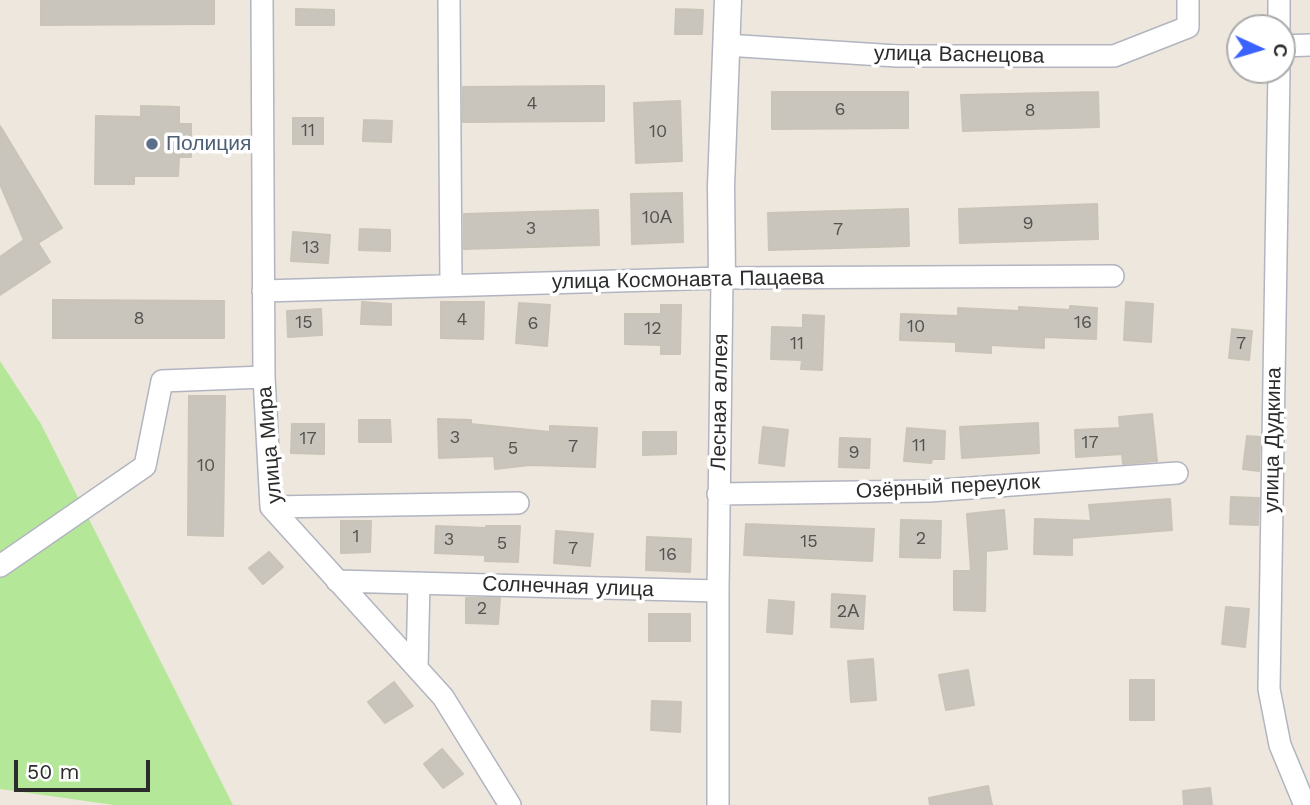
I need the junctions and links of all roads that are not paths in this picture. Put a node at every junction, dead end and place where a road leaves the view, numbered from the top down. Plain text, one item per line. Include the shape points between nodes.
1 (262, 0) edge
2 (449, 0) edge
3 (728, 0) edge
4 (1188, 0) edge
5 (726, 45) junction
6 (1279, 84) edge
7 (1113, 276) dead end
8 (722, 278) junction
9 (451, 285) junction
10 (263, 291) junction
11 (264, 377) junction
12 (1177, 473) dead end
13 (718, 494) junction
14 (519, 503) dead end
15 (271, 508) junction
16 (0, 566) edge
17 (337, 581) junction
18 (419, 583) junction
19 (718, 592) junction
20 (417, 668) junction
21 (1305, 803) edge
22 (510, 805) edge
23 (718, 805) edge

1 - 10 street, улица Мира
2 - 9 street
3 - 5 street, Лесная аллея
4 - 5 street, улица Васнецова via 1188,27 1114,56 897,56
5 - 8 street, Лесная аллея
6 - 21 street, улица Дудкина via 1269,689 1280,745
7 - 8 street, улица Космонавта Пацаева
8 - 9 street, улица Космонавта Пацаева
8 - 13 street, Лесная аллея
9 - 10 street, улица Космонавта Пацаева
10 - 11 street, улица Мира
11 - 15 street, улица Мира
11 - 16 street via 162,381 145,466
12 - 13 street, Озёрный переулок via 929,491
13 - 19 street, Лесная аллея
14 - 15 street
15 - 17 street, улица Мира
17 - 18 street, Солнечная улица
17 - 20 street, улица Мира
18 - 19 street, Солнечная улица
18 - 20 street
19 - 23 street, Лесная аллея
20 - 22 street, улица Мира via 443,697

